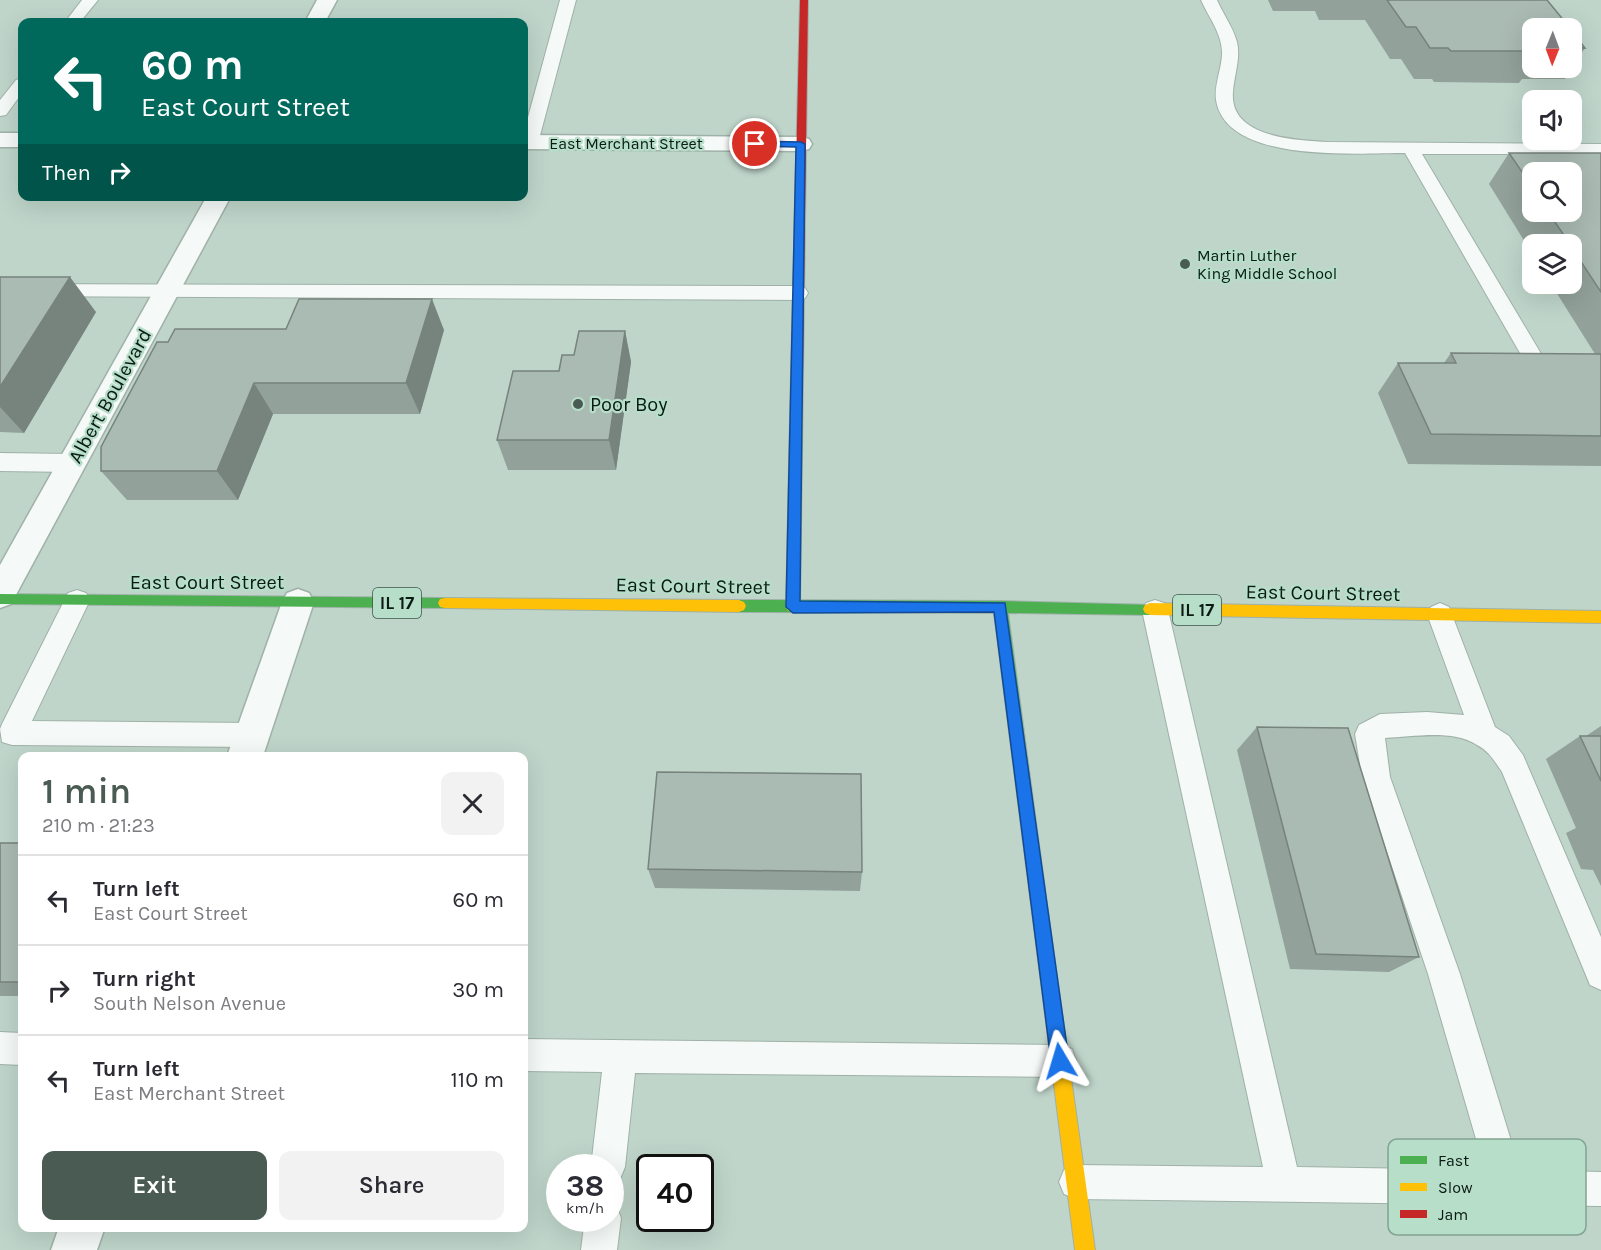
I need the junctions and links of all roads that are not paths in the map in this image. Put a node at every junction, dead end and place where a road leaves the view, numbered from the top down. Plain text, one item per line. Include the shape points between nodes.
1 (90, 0) edge
2 (327, 0) edge
3 (568, 0) edge
4 (804, 0) edge
5 (1209, 0) edge
6 (75, 18) edge
7 (317, 18) edge
8 (18, 88) edge
9 (0, 111) edge
10 (528, 135) edge
11 (0, 140) edge
12 (18, 140) edge
13 (528, 142) edge
14 (801, 144) junction
15 (1411, 149) junction
16 (1601, 149) edge
17 (216, 201) edge
18 (0, 290) edge
19 (168, 291) junction
20 (798, 293) junction
21 (1601, 369) edge
22 (0, 462) edge
23 (72, 463) junction
24 (0, 597) edge
25 (76, 600) junction
26 (298, 602) junction
27 (793, 607) junction
28 (1000, 607) junction
29 (1155, 610) junction
30 (1440, 615) junction
31 (1601, 617) edge
32 (1485, 735) junction
33 (249, 745) edge
34 (1601, 974) edge
35 (0, 1048) edge
36 (18, 1048) edge
37 (528, 1055) edge
38 (620, 1056) junction
39 (1060, 1061) junction
40 (1493, 1139) edge
41 (609, 1154) edge
42 (1076, 1182) junction
43 (1284, 1185) junction
44 (1388, 1186) edge
45 (1586, 1189) edge
46 (1601, 1189) edge
47 (80, 1232) edge
48 (601, 1232) edge
49 (74, 1250) edge
50 (599, 1250) edge
51 (1085, 1250) edge

1 - 6 lane
2 - 7 street
3 - 10 lane
4 - 14 main road
5 - 15 lane via 1229,43 1224,99 1233,121 1259,137 1300,146
8 - 9 lane
11 - 12 street
13 - 14 street, East Merchant Street
14 - 20 main road
15 - 16 lane
15 - 21 lane via 1535,362 1541,367
17 - 19 street, Albert Boulevard
18 - 19 lane
19 - 20 lane
19 - 23 street, Albert Boulevard
20 - 27 main road
22 - 23 lane
23 - 24 street, Albert Boulevard
24 - 25 main road, East Court Street / IL 17
25 - 26 main road, East Court Street / IL 17
25 - 33 lane via 12,733
26 - 27 main road, East Court Street / IL 17
26 - 33 street
27 - 28 main road, East Court Street / IL 17
28 - 29 main road, East Court Street / IL 17
28 - 39 main road
29 - 30 main road, East Court Street / IL 17
29 - 43 lane
30 - 31 main road, East Court Street / IL 17
30 - 32 lane
32 - 34 lane via 1499,745 1513,764
32 - 40 lane via 1465,726 1405,725 1380,726 1369,734 1376,777 1444,974
35 - 36 lane
37 - 38 lane
38 - 39 lane
38 - 41 lane
39 - 42 main road
42 - 43 lane
42 - 51 main road
43 - 44 lane
45 - 46 lane
47 - 49 street
48 - 50 lane

